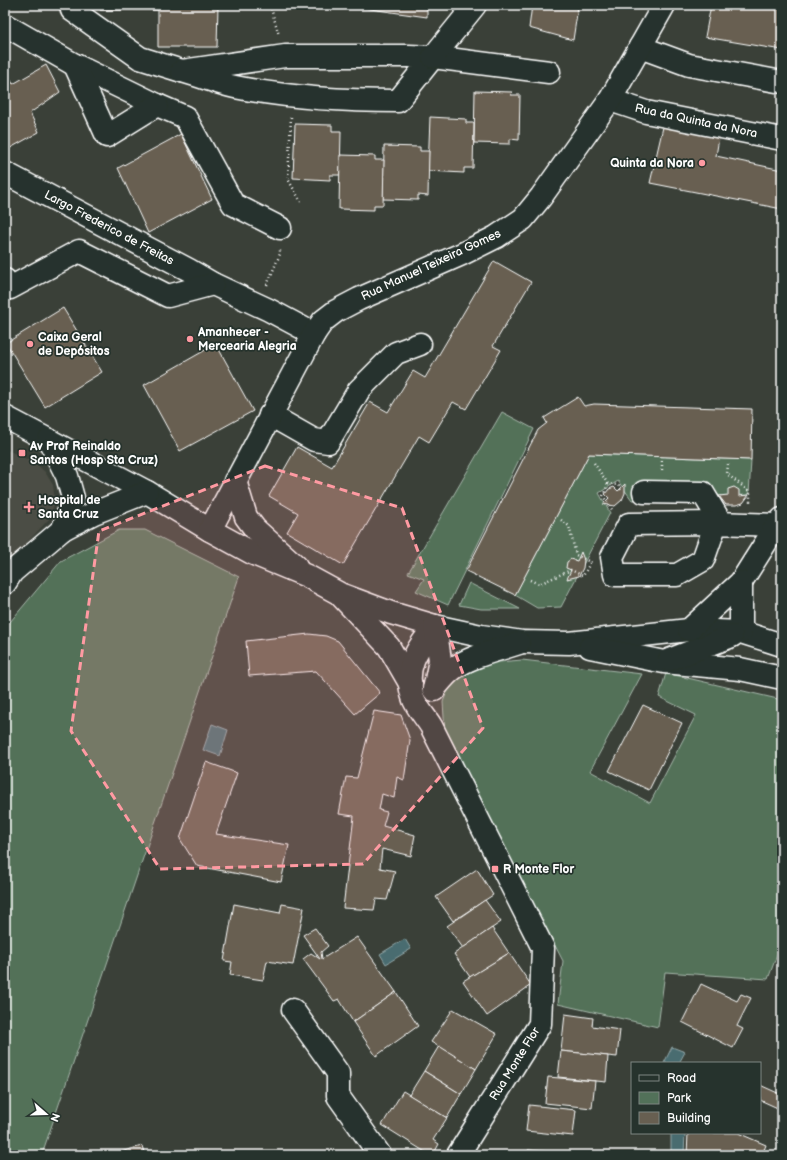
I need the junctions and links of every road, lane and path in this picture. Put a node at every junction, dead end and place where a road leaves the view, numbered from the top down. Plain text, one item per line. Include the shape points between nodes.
1 (71, 5) edge
2 (270, 5) edge
3 (475, 5) edge
4 (664, 5) edge
5 (5, 25) edge
6 (640, 47) junction
7 (284, 56) junction
8 (433, 57) junction
9 (75, 64) junction
10 (182, 70) junction
11 (549, 72) dead end
12 (782, 82) edge
13 (292, 96) junction
14 (610, 100) junction
15 (157, 105) junction
16 (782, 139) edge
17 (5, 173) edge
18 (301, 202) dead end
19 (280, 228) dead end
20 (280, 254) dead end
21 (273, 271) dead end
22 (5, 280) edge
23 (213, 284) junction
24 (314, 334) junction
25 (420, 344) dead end
26 (270, 415) junction
27 (5, 416) edge
28 (49, 440) junction
29 (594, 463) dead end
30 (728, 464) dead end
31 (235, 481) junction
32 (608, 484) junction
33 (147, 492) junction
34 (644, 492) dead end
35 (561, 520) dead end
36 (779, 522) edge
37 (719, 523) junction
38 (750, 524) junction
39 (633, 527) junction
40 (63, 529) junction
41 (210, 530) junction
42 (307, 576) junction
43 (530, 580) dead end
44 (741, 582) junction
45 (5, 583) edge
46 (340, 594) junction
47 (435, 626) junction
48 (689, 630) junction
49 (741, 632) junction
50 (522, 642) junction
51 (569, 643) junction
52 (782, 645) edge
53 (664, 662) junction
54 (782, 678) edge
55 (410, 685) junction
56 (434, 689) junction
57 (432, 726) junction
58 (293, 1010) dead end
59 (380, 1155) edge
60 (458, 1155) edge

1 - 10 street via 72,10 140,58
2 - 7 path
3 - 8 street
4 - 6 street, Rua Manuel Teixeira Gomes
5 - 9 street
6 - 12 street via 688,65
6 - 14 street, Rua Manuel Teixeira Gomes
7 - 8 street
7 - 10 street
8 - 11 street
8 - 13 street via 398,101 355,101
9 - 15 street
9 - 15 street via 107,136
10 - 13 street via 234,86
13 - 18 path via 288,179
14 - 16 street, Rua da Quinta da Nora via 646,112
14 - 24 street, Rua Manuel Teixeira Gomes via 523,219 496,237 336,311 323,321
15 - 19 street via 185,118 233,204
17 - 23 street, Largo Frederico de Freitas
20 - 21 path
22 - 23 street via 10,288 79,251 168,296
23 - 24 street, Largo Frederico de Freitas
24 - 26 street, Rua Manuel Teixeira Gomes
25 - 26 street via 396,353 359,390 328,442 314,440
26 - 31 street, Rua Manuel Teixeira Gomes
27 - 28 street
28 - 33 street
28 - 40 street via 67,476 73,498
29 - 32 path
30 - 38 path via 727,474 750,492
31 - 41 street, Rua Manuel Teixeira Gomes
31 - 42 street via 246,517 255,529
32 - 39 path via 618,485
32 - 39 path via 603,496
33 - 40 street via 94,513
33 - 41 street
34 - 37 street via 703,494
35 - 43 path via 570,526 576,555 590,563 583,576 571,570 539,584
36 - 38 street
36 - 44 street
37 - 38 street
37 - 39 street
37 - 39 street via 703,560 677,575 614,575 612,557
40 - 45 street via 12,572
41 - 42 street via 254,554
42 - 46 street
44 - 48 street
44 - 49 street
46 - 47 street
46 - 55 street via 389,647
47 - 50 street
47 - 55 street via 413,658 409,671
47 - 56 street via 440,660
48 - 49 street
48 - 51 street
49 - 52 street
49 - 53 street
50 - 51 street
50 - 56 street via 454,668
51 - 53 street
53 - 54 street via 740,669
55 - 57 street via 415,700
56 - 57 street via 430,706
57 - 60 street, Rua Monte Flor via 543,948 540,1024
58 - 59 street via 338,1073 338,1096

